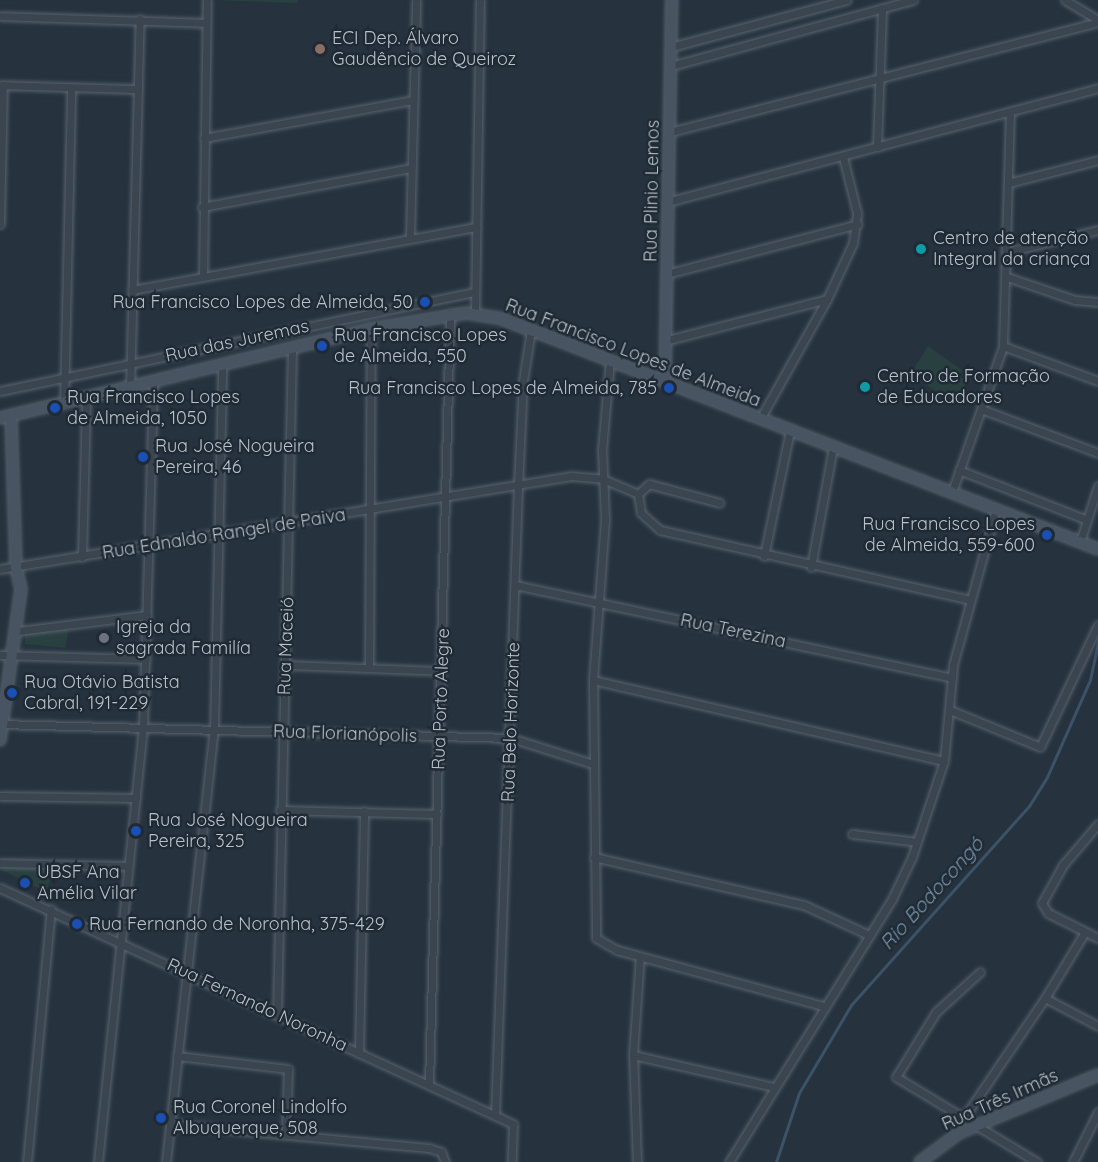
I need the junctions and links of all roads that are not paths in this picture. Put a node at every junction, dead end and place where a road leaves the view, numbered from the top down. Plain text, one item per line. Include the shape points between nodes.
1 (207, 0) edge
2 (416, 0) edge
3 (480, 0) edge
4 (672, 0) edge
5 (847, 0) edge
6 (913, 0) edge
7 (1065, 0) edge
8 (882, 9) junction
9 (0, 16) edge
10 (140, 19) junction
11 (1098, 21) edge
12 (206, 23) junction
13 (671, 47) junction
14 (671, 66) junction
15 (879, 77) junction
16 (2, 85) edge
17 (71, 88) junction
18 (1098, 88) edge
19 (138, 89) junction
20 (414, 100) junction
21 (1010, 114) junction
22 (670, 132) junction
23 (204, 138) junction
24 (877, 147) junction
25 (0, 152) edge
26 (843, 157) junction
27 (1098, 160) edge
28 (411, 168) junction
29 (1008, 183) junction
30 (667, 202) junction
31 (202, 207) junction
32 (0, 224) edge
33 (858, 224) junction
34 (476, 227) junction
35 (1098, 230) edge
36 (410, 236) junction
37 (1007, 252) junction
38 (666, 273) junction
39 (203, 277) junction
40 (1007, 277) junction
41 (132, 290) junction
42 (475, 292) junction
43 (827, 299) junction
44 (1098, 302) edge
45 (450, 313) junction
46 (475, 314) junction
47 (371, 329) junction
48 (531, 330) junction
49 (663, 341) junction
50 (1003, 346) junction
51 (292, 349) junction
52 (610, 360) junction
53 (131, 363) junction
54 (222, 365) junction
55 (64, 380) junction
56 (1098, 381) edge
57 (153, 382) junction
58 (665, 382) junction
59 (130, 389) junction
60 (0, 391) edge
61 (86, 399) junction
62 (64, 404) junction
63 (981, 409) junction
64 (6, 417) edge
65 (760, 419) junction
66 (790, 430) junction
67 (833, 447) junction
68 (1098, 453) edge
69 (959, 470) junction
70 (603, 479) junction
71 (518, 486) junction
72 (1098, 486) edge
73 (952, 492) junction
74 (638, 494) junction
75 (447, 496) junction
76 (720, 503) dead end
77 (996, 509) junction
78 (372, 510) junction
79 (1087, 520) junction
80 (289, 521) junction
81 (220, 533) junction
82 (1080, 542) junction
83 (149, 546) junction
84 (1098, 549) edge
85 (764, 556) junction
86 (82, 557) junction
87 (15, 567) junction
88 (811, 567) junction
89 (0, 569) edge
90 (515, 585) junction
91 (970, 600) junction
92 (596, 601) junction
93 (147, 615) junction
94 (1098, 625) edge
95 (18, 631) junction
96 (0, 655) edge
97 (14, 655) junction
98 (146, 660) junction
99 (286, 665) junction
100 (369, 668) junction
101 (442, 671) junction
102 (952, 678) junction
103 (593, 680) junction
104 (950, 710) junction
105 (1, 724) edge
106 (143, 728) junction
107 (214, 730) junction
108 (283, 732) junction
109 (439, 737) junction
110 (511, 738) junction
111 (0, 740) edge
112 (944, 761) junction
113 (593, 764) junction
114 (0, 796) edge
115 (136, 798) junction
116 (280, 810) junction
117 (364, 811) junction
118 (437, 814) junction
119 (1098, 824) edge
120 (852, 834) dead end
121 (917, 842) junction
122 (594, 857) junction
123 (0, 863) edge
124 (128, 866) junction
125 (0, 888) edge
126 (51, 909) junction
127 (1085, 932) junction
128 (869, 935) junction
129 (1098, 938) edge
130 (119, 941) junction
131 (640, 956) junction
132 (980, 972) dead end
133 (187, 973) junction
134 (1045, 998) junction
135 (823, 1006) junction
136 (277, 1015) junction
137 (1098, 1026) edge
138 (359, 1053) junction
139 (633, 1055) junction
140 (177, 1056) junction
141 (1098, 1075) edge
142 (429, 1085) junction
143 (774, 1087) junction
144 (1098, 1112) edge
145 (495, 1116) junction
146 (965, 1116) junction
147 (170, 1124) junction
148 (979, 1124) junction
149 (286, 1134) junction
150 (27, 1162) edge
151 (98, 1162) edge
152 (166, 1162) edge
153 (445, 1162) edge
154 (512, 1162) edge
155 (637, 1162) edge
156 (729, 1162) edge
157 (920, 1162) edge
158 (1037, 1162) edge
159 (1073, 1162) edge

1 - 12 street
2 - 20 street
3 - 34 street
4 - 13 main road, Rua Plinio Lemos
5 - 13 street
6 - 8 street
7 - 11 street
8 - 14 street
8 - 15 street
9 - 10 street
10 - 12 street
10 - 19 street
11 - 15 street
12 - 23 street
13 - 14 main road, Rua Plinio Lemos
14 - 22 main road, Rua Plinio Lemos
15 - 22 street
15 - 24 street
16 - 17 street
16 - 25 street
17 - 19 street
17 - 55 street
18 - 21 street
19 - 41 street
20 - 23 street
20 - 28 street
21 - 24 street
21 - 29 street
22 - 30 main road, Rua Plinio Lemos
23 - 31 street
24 - 26 street
25 - 32 street
26 - 30 street
26 - 33 street
27 - 29 street
28 - 31 street
28 - 36 street
29 - 37 street
30 - 38 main road, Rua Plinio Lemos
31 - 39 street
33 - 38 street
33 - 43 street
34 - 36 street
34 - 42 street
35 - 37 street
36 - 39 street
37 - 40 street
38 - 49 main road, Rua Plinio Lemos
39 - 41 street
40 - 44 street via 1075,300
40 - 50 street
41 - 53 street
42 - 46 street
42 - 53 street, Rua das Juremas
43 - 49 street
43 - 65 street
45 - 46 main road, Rua Francisco Lopes de Almeida
45 - 47 main road, Rua Francisco Lopes de Almeida
45 - 75 street, Rua Porto Alegre
46 - 48 main road, Rua Francisco Lopes de Almeida
47 - 51 main road, Rua Francisco Lopes de Almeida
47 - 78 street
48 - 52 main road, Rua Francisco Lopes de Almeida
48 - 71 street, Rua Belo Horizonte via 523,381
49 - 58 main road, Rua Plinio Lemos
50 - 56 street
50 - 63 street
51 - 54 main road, Rua Francisco Lopes de Almeida
51 - 80 street, Rua Maceió
52 - 58 main road, Rua Francisco Lopes de Almeida
52 - 70 street
53 - 55 street, Rua das Juremas
53 - 59 street
54 - 57 main road, Rua Francisco Lopes de Almeida
54 - 81 street
55 - 60 street, Rua das Juremas
55 - 62 street
57 - 59 main road, Rua Francisco Lopes de Almeida
57 - 83 street
58 - 65 main road, Rua Francisco Lopes de Almeida
59 - 61 main road, Rua Francisco Lopes de Almeida
61 - 62 main road, Rua Francisco Lopes de Almeida
61 - 86 street
62 - 64 main road, Rua Francisco Lopes de Almeida
63 - 68 street
63 - 69 street
64 - 87 main road
65 - 66 main road, Rua Francisco Lopes de Almeida
66 - 67 main road, Rua Francisco Lopes de Almeida
66 - 85 street
67 - 73 main road, Rua Francisco Lopes de Almeida
67 - 88 street
69 - 73 street
69 - 79 street
70 - 71 street, Rua Ednaldo Rangel de Paiva via 571,476
70 - 74 street, Rua Ednaldo Rangel de Paiva
70 - 92 street via 605,520
71 - 75 street, Rua Ednaldo Rangel de Paiva
71 - 90 street, Rua Belo Horizonte
72 - 79 street
73 - 77 main road, Rua Francisco Lopes de Almeida
74 - 76 street via 649,484
74 - 85 street via 641,513 660,530
75 - 78 street, Rua Ednaldo Rangel de Paiva
75 - 101 street, Rua Porto Alegre
77 - 82 main road, Rua Francisco Lopes de Almeida
77 - 91 street
78 - 80 street, Rua Ednaldo Rangel de Paiva
78 - 100 street
79 - 82 street
80 - 81 street, Rua Ednaldo Rangel de Paiva
80 - 99 street, Rua Maceió
81 - 83 street, Rua Ednaldo Rangel de Paiva
81 - 107 street
82 - 84 main road, Rua Francisco Lopes de Almeida
83 - 86 street, Rua Ednaldo Rangel de Paiva
83 - 93 street
85 - 88 street
86 - 87 street, Rua Ednaldo Rangel de Paiva
87 - 89 street, Rua Ednaldo Rangel de Paiva
87 - 95 main road via 21,589
88 - 91 street
90 - 92 street, Rua Terezina
90 - 110 street, Rua Belo Horizonte
91 - 102 street
92 - 102 street, Rua Terezina
92 - 103 street
93 - 95 street
93 - 98 street
94 - 104 street via 1040,747
95 - 97 main road
96 - 97 street
97 - 98 street
97 - 105 main road
98 - 106 street
99 - 100 street
99 - 108 street, Rua Maceió
100 - 101 street
101 - 109 street, Rua Porto Alegre
102 - 104 street
103 - 112 street
103 - 113 street
104 - 112 street
105 - 106 street, Rua Florianópolis
105 - 111 main road
106 - 107 street, Rua Florianópolis
106 - 115 street
107 - 108 street, Rua Florianópolis
107 - 133 street
108 - 109 street, Rua Florianópolis
108 - 116 street, Rua Maceió
109 - 110 street, Rua Florianópolis
109 - 118 street, Rua Porto Alegre
110 - 113 street, Rua Florianópolis
110 - 145 street, Rua Belo Horizonte
112 - 121 street
113 - 122 street
114 - 115 street
115 - 124 street
116 - 117 street
116 - 136 street, Rua Maceió
117 - 118 street
117 - 138 street
118 - 142 street, Rua Porto Alegre
119 - 127 street via 1044,896 1043,907 1048,913
120 - 121 street
121 - 128 street via 892,899
122 - 128 street via 804,905
122 - 131 street via 596,938 617,950
123 - 124 street
124 - 130 street
125 - 126 street, Rua Fernando Noronha
126 - 130 street, Rua Fernando Noronha
126 - 150 street
127 - 129 street
127 - 134 street
128 - 135 street
130 - 133 street, Rua Fernando Noronha
130 - 151 street
131 - 135 street
131 - 139 street
132 - 146 street via 936,1012 901,1065 898,1080
133 - 136 street, Rua Fernando Noronha
133 - 140 street
134 - 137 street
134 - 146 street
135 - 143 street
136 - 138 street, Rua Fernando Noronha
138 - 142 street, Rua Fernando Noronha
139 - 143 street
139 - 155 street
140 - 147 street
140 - 149 street via 277,1065 290,1073
141 - 148 main road, Rua Três Irmãs
142 - 145 street, Rua Fernando Noronha
143 - 156 street
144 - 159 street
145 - 154 street, Rua Fernando Noronha via 513,1124
146 - 148 street
147 - 149 street
147 - 152 street
148 - 157 main road, Rua Três Irmãs via 949,1139
148 - 158 street
149 - 153 street via 429,1148 441,1152

